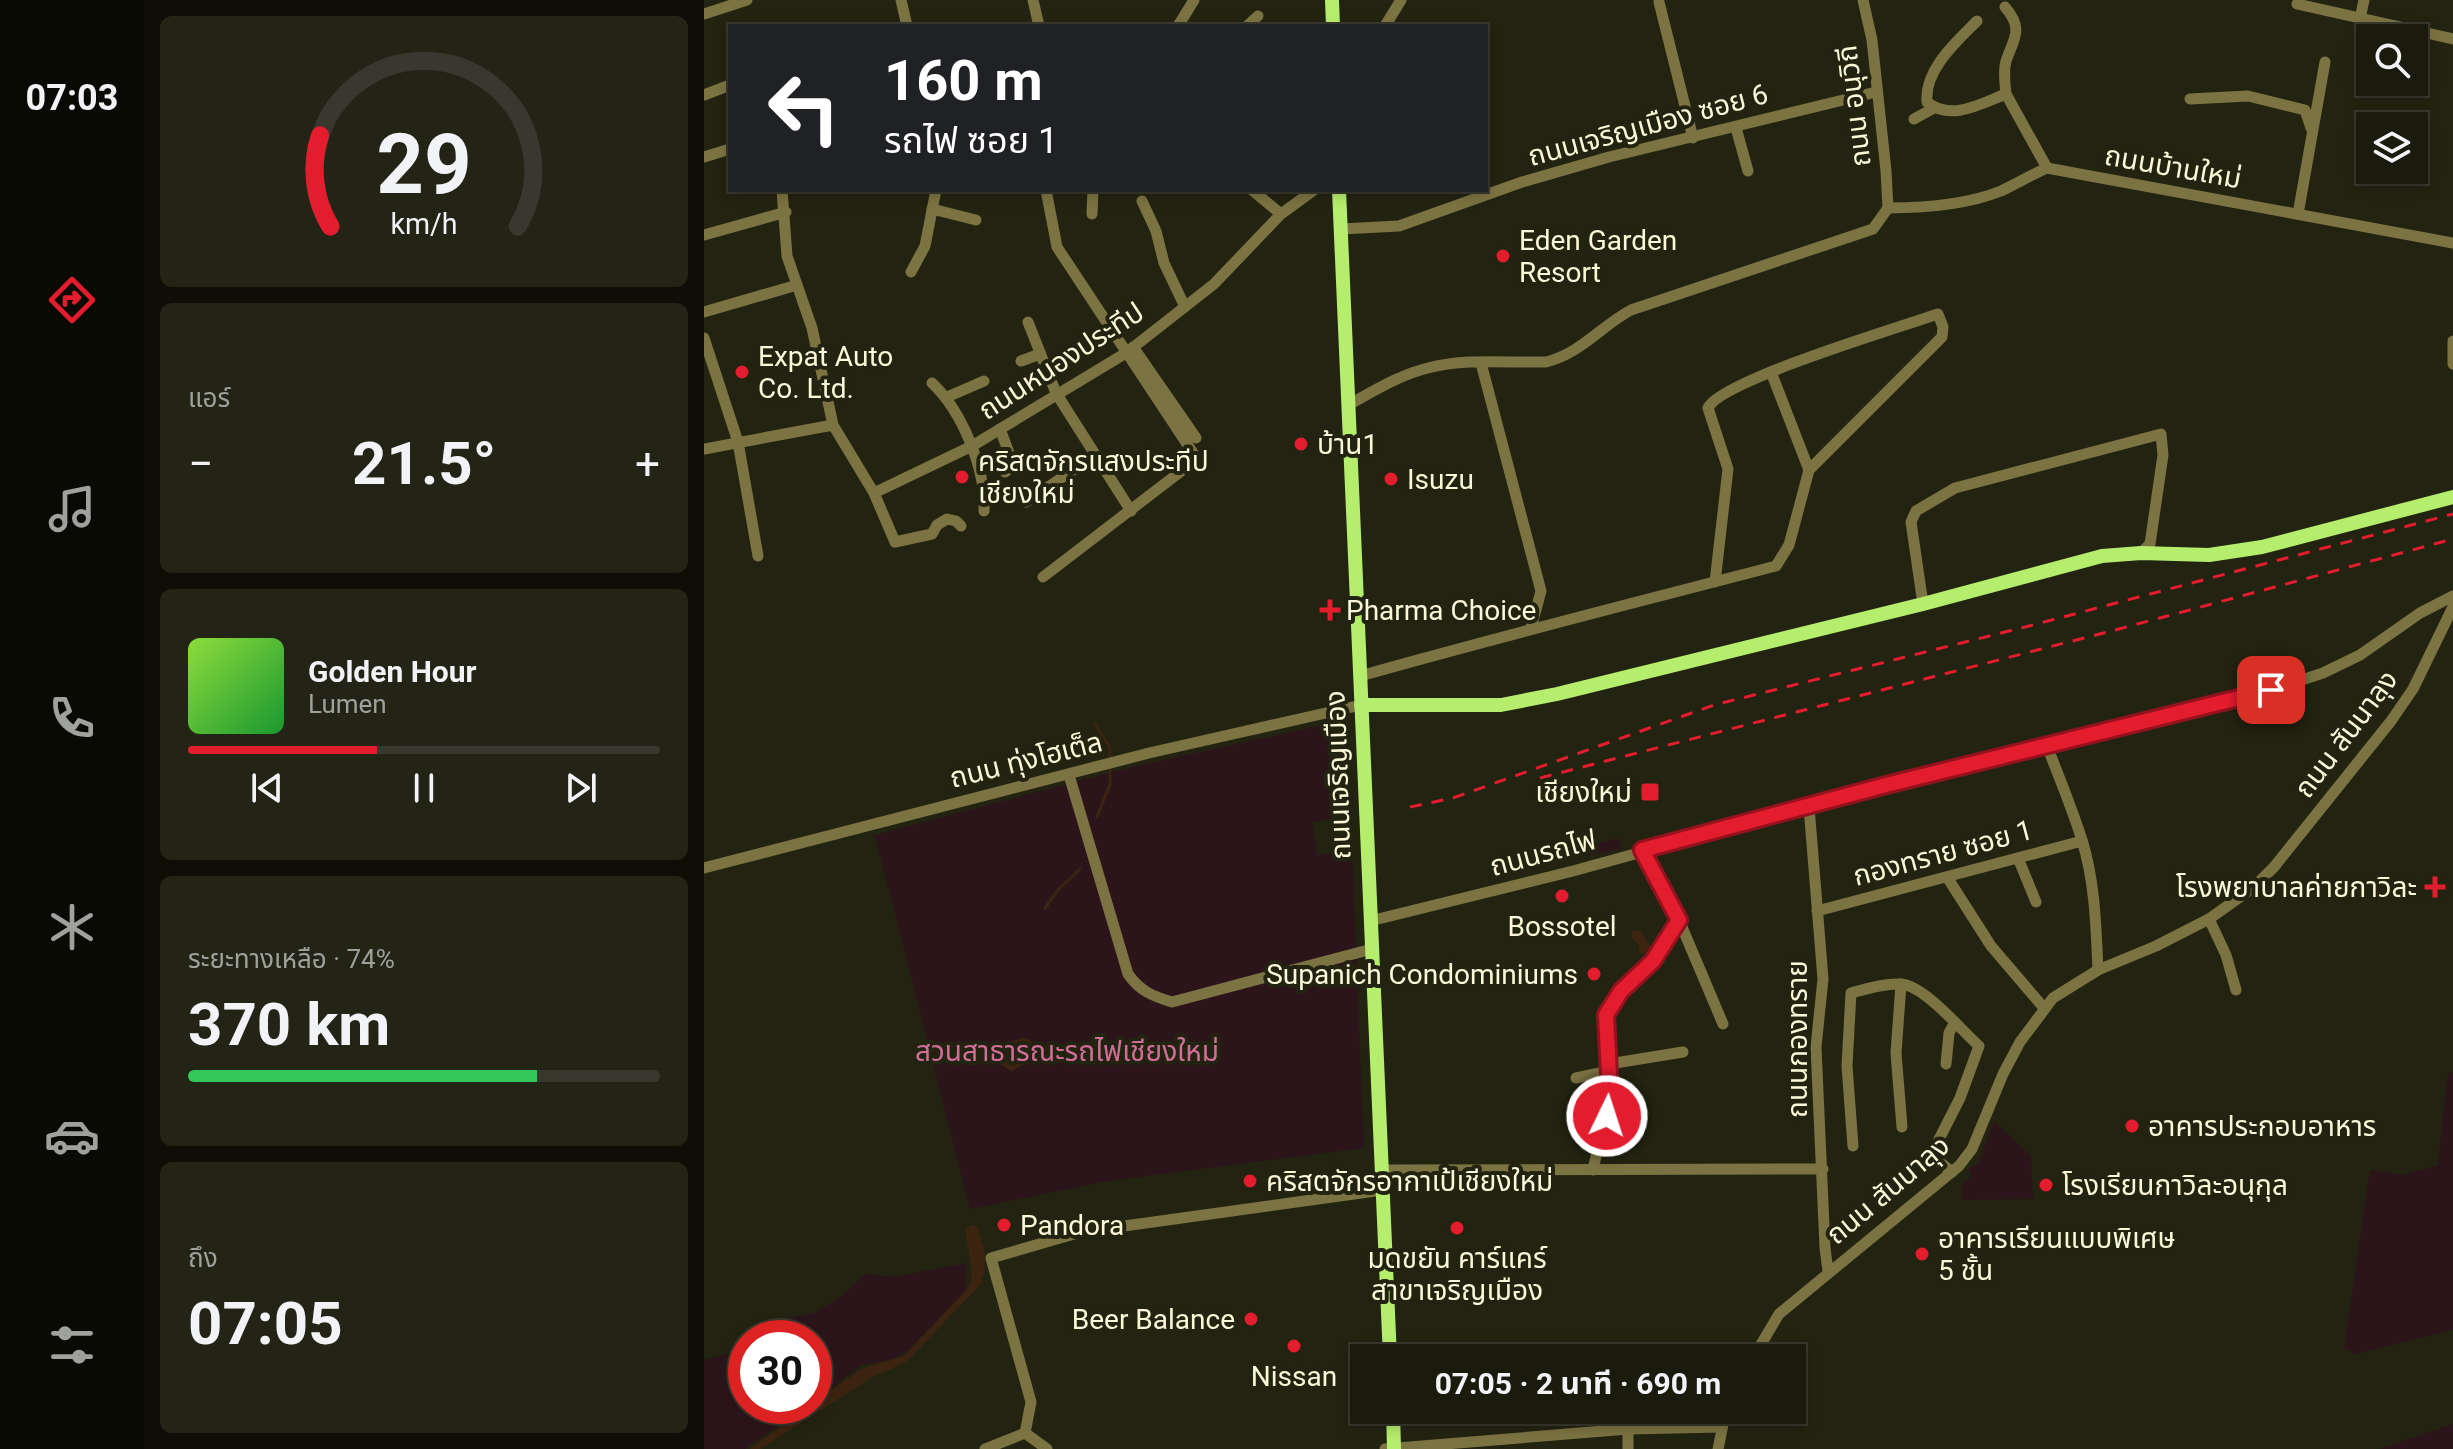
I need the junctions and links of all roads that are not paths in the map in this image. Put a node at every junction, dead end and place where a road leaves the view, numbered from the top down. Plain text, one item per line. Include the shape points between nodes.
1 (747, 0) edge
2 (901, 0) edge
3 (1033, 0) edge
4 (1194, 0) edge
5 (1332, 0) edge
6 (1401, 0) edge
7 (1863, 0) edge
8 (2364, 0) edge
9 (1659, 2) dead end
10 (2297, 4) dead end
11 (2005, 7) dead end
12 (704, 14) edge
13 (1258, 16) dead end
14 (2360, 19) junction
15 (1977, 21) dead end
16 (1184, 23) edge
17 (907, 24) edge
18 (1039, 24) edge
19 (1249, 24) edge
20 (1333, 24) edge
21 (1386, 24) edge
22 (2453, 37) edge
23 (2325, 62) dead end
24 (728, 86) edge
25 (1876, 92) junction
26 (2006, 94) junction
27 (704, 95) edge
28 (2190, 99) dead end
29 (1934, 108) junction
30 (1914, 119) dead end
31 (1736, 128) junction
32 (2312, 128) junction
33 (1693, 138) junction
34 (728, 150) edge
35 (704, 157) edge
36 (2047, 168) junction
37 (1748, 171) dead end
38 (782, 192) edge
39 (936, 192) edge
40 (1046, 192) edge
41 (1093, 192) edge
42 (1254, 192) edge
43 (1311, 192) edge
44 (1339, 192) edge
45 (1142, 201) dead end
46 (1888, 208) junction
47 (932, 209) junction
48 (786, 212) junction
49 (1092, 214) dead end
50 (1281, 214) junction
51 (2298, 214) junction
52 (976, 220) dead end
53 (1341, 229) junction
54 (704, 235) edge
55 (2453, 243) edge
56 (911, 272) dead end
57 (797, 285) junction
58 (1185, 307) junction
59 (704, 312) edge
60 (1028, 322) dead end
61 (704, 338) edge
62 (2453, 341) edge
63 (1130, 350) junction
64 (1040, 354) junction
65 (1021, 361) dead end
66 (708, 363) edge
67 (1481, 363) junction
68 (2453, 364) edge
69 (1771, 372) junction
70 (984, 381) dead end
71 (932, 383) dead end
72 (1056, 393) junction
73 (947, 397) junction
74 (1348, 405) junction
75 (833, 425) junction
76 (1000, 429) junction
77 (1196, 438) dead end
78 (738, 442) junction
79 (972, 446) junction
80 (704, 449) edge
81 (1094, 456) junction
82 (1809, 470) junction
83 (1005, 472) dead end
84 (874, 493) junction
85 (2453, 497) edge
86 (1026, 502) dead end
87 (984, 511) dead end
88 (1131, 511) junction
89 (961, 526) dead end
90 (2141, 553) junction
91 (758, 556) dead end
92 (1043, 577) dead end
93 (1715, 582) junction
94 (2453, 596) edge
95 (1923, 604) junction
96 (2453, 607) edge
97 (1531, 628) junction
98 (1360, 679) junction
99 (1361, 705) junction
100 (1382, 706) junction
101 (1361, 728) junction
102 (2047, 746) junction
103 (1069, 775) junction
104 (1809, 807) junction
105 (2082, 841) junction
106 (1642, 850) junction
107 (2018, 858) junction
108 (704, 868) edge
109 (1947, 877) junction
110 (2036, 902) dead end
111 (1817, 911) junction
112 (2209, 919) junction
113 (1679, 920) junction
114 (1370, 921) junction
115 (1372, 949) junction
116 (2098, 970) junction
117 (1901, 984) junction
118 (2236, 990) dead end
119 (2044, 1008) junction
120 (1723, 1024) dead end
121 (1954, 1024) junction
122 (1683, 1052) dead end
123 (1946, 1064) dead end
124 (1609, 1067) junction
125 (1576, 1078) dead end
126 (1902, 1127) dead end
127 (1853, 1146) dead end
128 (1823, 1169) junction
129 (1382, 1170) junction
130 (1593, 1170) junction
131 (1952, 1172) junction
132 (1383, 1190) junction
133 (1828, 1271) junction
134 (1389, 1344) edge
135 (1761, 1344) edge
136 (1392, 1424) edge
137 (1722, 1424) edge
138 (1721, 1427) junction
139 (1628, 1429) junction
140 (1025, 1433) junction
141 (1541, 1435) junction
142 (1432, 1447) edge
143 (985, 1449) edge
144 (1047, 1449) edge
145 (1391, 1449) edge
146 (1542, 1449) edge
147 (1628, 1449) edge
148 (1718, 1449) edge

1 - 12 street
2 - 17 street
3 - 18 street
4 - 16 street
5 - 20 main road
6 - 21 street
7 - 25 street, ถนน อนุวิถี
8 - 14 street
9 - 33 street
10 - 14 street
11 - 26 street via 2014,17 2016,34 2006,63
13 - 19 street
14 - 22 street
15 - 29 street via 1946,52 1926,90
23 - 32 street
24 - 27 street
25 - 31 street, ถนนเจริญเมือง ซอย 6
25 - 46 street, ถนน อนุวิถี
26 - 29 street via 1957,112
26 - 36 street
28 - 32 street via 2261,98 2305,110
29 - 30 street
31 - 33 street, ถนนเจริญเมือง ซอย 6
31 - 37 street
32 - 51 street
33 - 53 street, ถนนเจริญเมือง ซอย 6 via 1522,182 1399,226
34 - 35 street
36 - 46 street via 1972,199
36 - 51 street, ถนนบ้านใหม่
38 - 48 street
39 - 47 street
40 - 63 street via 1057,247
41 - 49 street
42 - 50 street
43 - 50 street, ถนนหนองประทีป
44 - 53 main road, ถนนเจริญเมือง
45 - 58 street
46 - 67 street via 1873,229 1631,310 1560,359
47 - 52 street
47 - 56 street via 925,246
48 - 54 street
48 - 57 street via 785,240
50 - 58 street, ถนนหนองประทีป
51 - 55 street, ถนนบ้านใหม่
53 - 74 main road, ถนนเจริญเมือง
57 - 59 street
57 - 75 street
58 - 63 street, ถนนหนองประทีป
60 - 64 street
61 - 66 street
62 - 68 street
63 - 72 street, ถนนหนองประทีป
63 - 77 street
63 - 88 street via 1197,459
64 - 65 street
64 - 72 street
66 - 78 street
67 - 74 street via 1415,371
67 - 97 street via 1541,591
69 - 82 street
69 - 82 street via 1938,314 1942,337
69 - 93 street via 1711,400 1708,408 1728,469
70 - 73 street
71 - 73 street
72 - 76 street, ถนนหนองประทีป
72 - 81 street
73 - 79 street
74 - 98 main road, ถนนเจริญเมือง
75 - 78 street
75 - 84 street
76 - 79 street, ถนนหนองประทีป
76 - 83 street via 1014,466
78 - 80 street
78 - 91 street
79 - 84 street, ถนนหนองประทีป
79 - 87 street
81 - 86 street
81 - 88 street
82 - 93 street via 1783,558 1776,566
84 - 89 street via 897,542 932,534 947,519
85 - 90 main road via 2262,547 2209,555
88 - 92 street
90 - 95 main road via 2083,560
90 - 95 street via 2150,544 2163,455 2161,434 1955,488 1916,511 1911,522
93 - 97 street
94 - 102 street, ถนนรถไฟ via 2323,673
95 - 100 main road via 1501,705
96 - 112 street, ถนน สันนาลุง via 2413,689 2391,721 2274,867
97 - 98 street
98 - 99 main road, ถนนเจริญเมือง
98 - 100 main road
99 - 100 main road
99 - 101 main road, ถนนเจริญเมือง
99 - 103 street, ถนน ทุ่งโฮเต็ล
100 - 101 main road
101 - 114 main road, ถนนเจริญเมือง
102 - 104 street, ถนนรถไฟ
102 - 105 street
103 - 108 street, ถนน ทุ่งโฮเต็ล
103 - 115 street via 1128,974 1152,996 1172,1002
104 - 106 street, ถนนรถไฟ
104 - 111 street, ถนนกองทราย
105 - 107 street, กองทราย ซอย 1
105 - 116 street via 2096,917
106 - 113 street
106 - 114 street, ถนนรถไฟ
107 - 109 street, กองทราย ซอย 1
107 - 110 street
109 - 111 street, กองทราย ซอย 1
109 - 119 street via 1991,946
111 - 128 street, ถนนกองทราย via 1823,979 1816,1047
112 - 116 street, ถนน สันนาลุง
112 - 118 street
113 - 120 street
113 - 124 street via 1653,961 1612,1002 1605,1030
114 - 115 main road, ถนนเจริญเมือง
115 - 129 main road, ถนนเจริญเมือง
116 - 119 street, ถนน สันนาลุง
117 - 121 street via 1922,992
117 - 126 street via 1896,1053
117 - 127 street via 1851,993 1847,1066
119 - 131 street, ถนน สันนาลุง via 2003,1074 1972,1149
121 - 123 street
121 - 131 street via 1979,1046 1931,1155
122 - 124 street
124 - 125 street
124 - 130 street via 1607,1116
128 - 130 street
128 - 133 street, ถนนกองทราย
129 - 130 street
129 - 132 main road, ถนนเจริญเมือง
131 - 133 street, ถนน สันนาลุง
132 - 134 main road, ถนนเจริญเมือง
132 - 140 street via 1081,1232 991,1258 1031,1402
133 - 135 street, ถนน สันนาลุง via 1779,1314
136 - 145 main road
137 - 138 street
138 - 139 street
138 - 148 street
139 - 141 street
139 - 147 street
140 - 143 street
140 - 144 street
141 - 142 street
141 - 146 street
142 - 145 street

